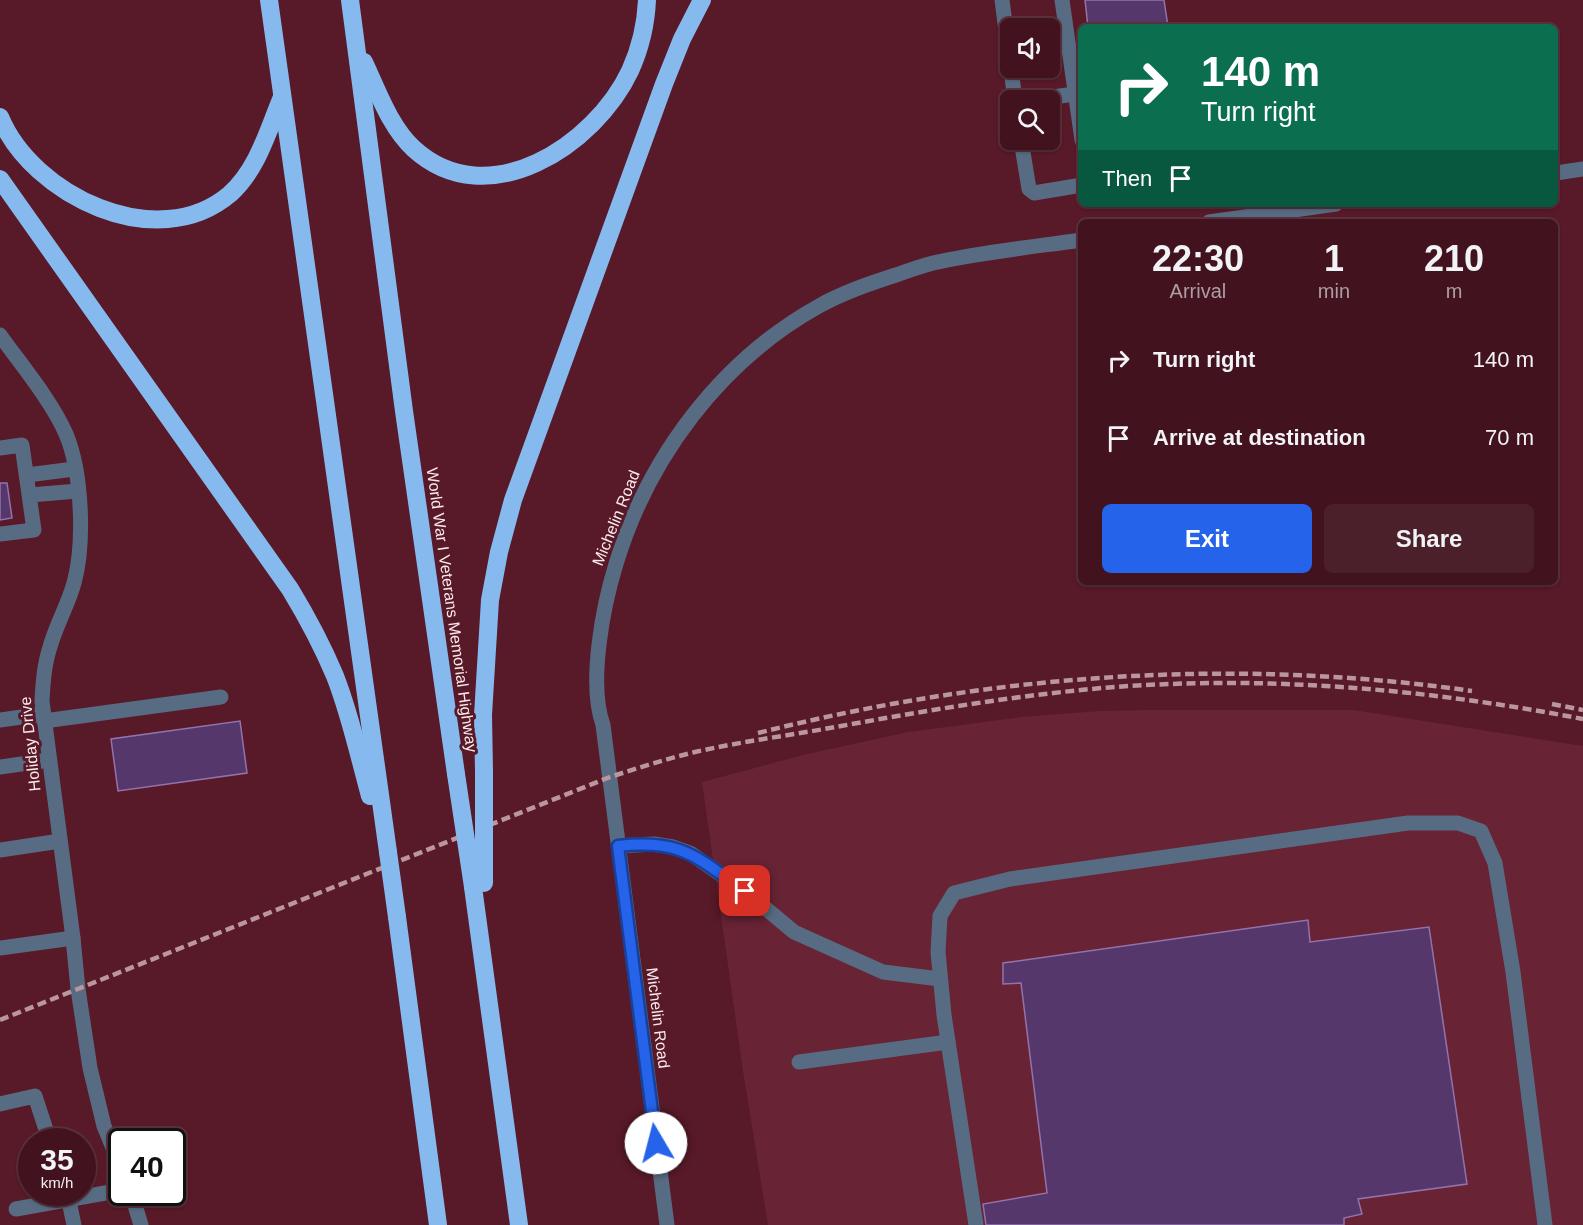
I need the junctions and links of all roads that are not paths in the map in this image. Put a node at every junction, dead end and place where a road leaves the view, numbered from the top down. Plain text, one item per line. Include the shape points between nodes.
1 (269, 0) edge
2 (350, 0) edge
3 (647, 0) edge
4 (702, 0) edge
5 (1002, 0) edge
6 (1062, 0) edge
7 (357, 47) junction
8 (1015, 90) edge
9 (1078, 94) edge
10 (283, 96) junction
11 (1060, 96) edge
12 (0, 117) edge
13 (1023, 150) edge
14 (1583, 169) edge
15 (1558, 173) edge
16 (0, 179) edge
17 (1078, 186) edge
18 (1315, 207) edge
19 (1230, 219) edge
20 (1078, 241) edge
21 (0, 335) edge
22 (0, 448) edge
23 (74, 469) junction
24 (27, 475) junction
25 (78, 491) junction
26 (30, 495) junction
27 (0, 534) edge
28 (221, 697) dead end
29 (43, 718) junction
30 (0, 720) edge
31 (49, 760) junction
32 (0, 767) edge
33 (378, 809) junction
34 (60, 841) junction
35 (618, 846) junction
36 (0, 850) edge
37 (479, 885) junction
38 (73, 938) junction
39 (0, 948) edge
40 (940, 979) junction
41 (948, 1042) junction
42 (800, 1062) dead end
43 (0, 1104) edge
44 (45, 1128) edge
45 (108, 1136) edge
46 (28, 1206) edge
47 (70, 1206) edge
48 (135, 1206) edge
49 (16, 1209) dead end
50 (74, 1225) edge
51 (141, 1225) edge
52 (438, 1225) edge
53 (519, 1225) edge
54 (667, 1225) edge
55 (976, 1225) edge
56 (1545, 1225) edge

1 - 10 highway
2 - 7 highway, World War I Veterans Memorial Highway
3 - 7 highway via 640,45 630,71 602,114 556,153 534,165 499,174 472,175 442,167 415,149 399,133
4 - 37 highway, bridge via 664,84 513,500 499,552 490,600 483,716
5 - 8 street
6 - 9 street
7 - 37 highway, World War I Veterans Memorial Highway, bridge via 456,774
9 - 11 street
10 - 12 highway via 249,172 230,193 203,210 172,219 136,218 112,212 57,186 18,150
10 - 33 highway
13 - 17 street via 1029,189 1035,193
14 - 15 street
16 - 33 highway via 290,589 335,678
18 - 19 street
20 - 35 street, Michelin Road via 932,263 843,294 763,344 698,408 646,488 623,540 608,591 599,658 598,712 603,725
21 - 23 street, Holiday Drive via 56,416 66,435
22 - 24 street via 22,445
23 - 24 street
23 - 25 street, Holiday Drive
24 - 26 street
25 - 26 street
25 - 29 street, Holiday Drive via 79,563 50,647 43,681
26 - 27 street via 34,530
28 - 29 street
29 - 30 street
29 - 31 street, Holiday Drive
31 - 32 street
31 - 34 street, Holiday Drive
33 - 52 highway, bridge via 388,852
34 - 36 street
34 - 38 street, Holiday Drive
35 - 40 street via 654,844 690,853 745,891 794,932 883,972
35 - 54 street, Michelin Road
37 - 53 highway, World War I Veterans Memorial Highway via 479,928
38 - 39 street
38 - 45 street, Holiday Drive via 96,1098
40 - 41 street
40 - 56 street via 940,916 954,893 1010,879 1408,823 1458,823 1480,831 1495,863 1512,961
41 - 42 street
41 - 55 street
43 - 44 street via 35,1096
46 - 49 street
47 - 50 street
48 - 51 street

